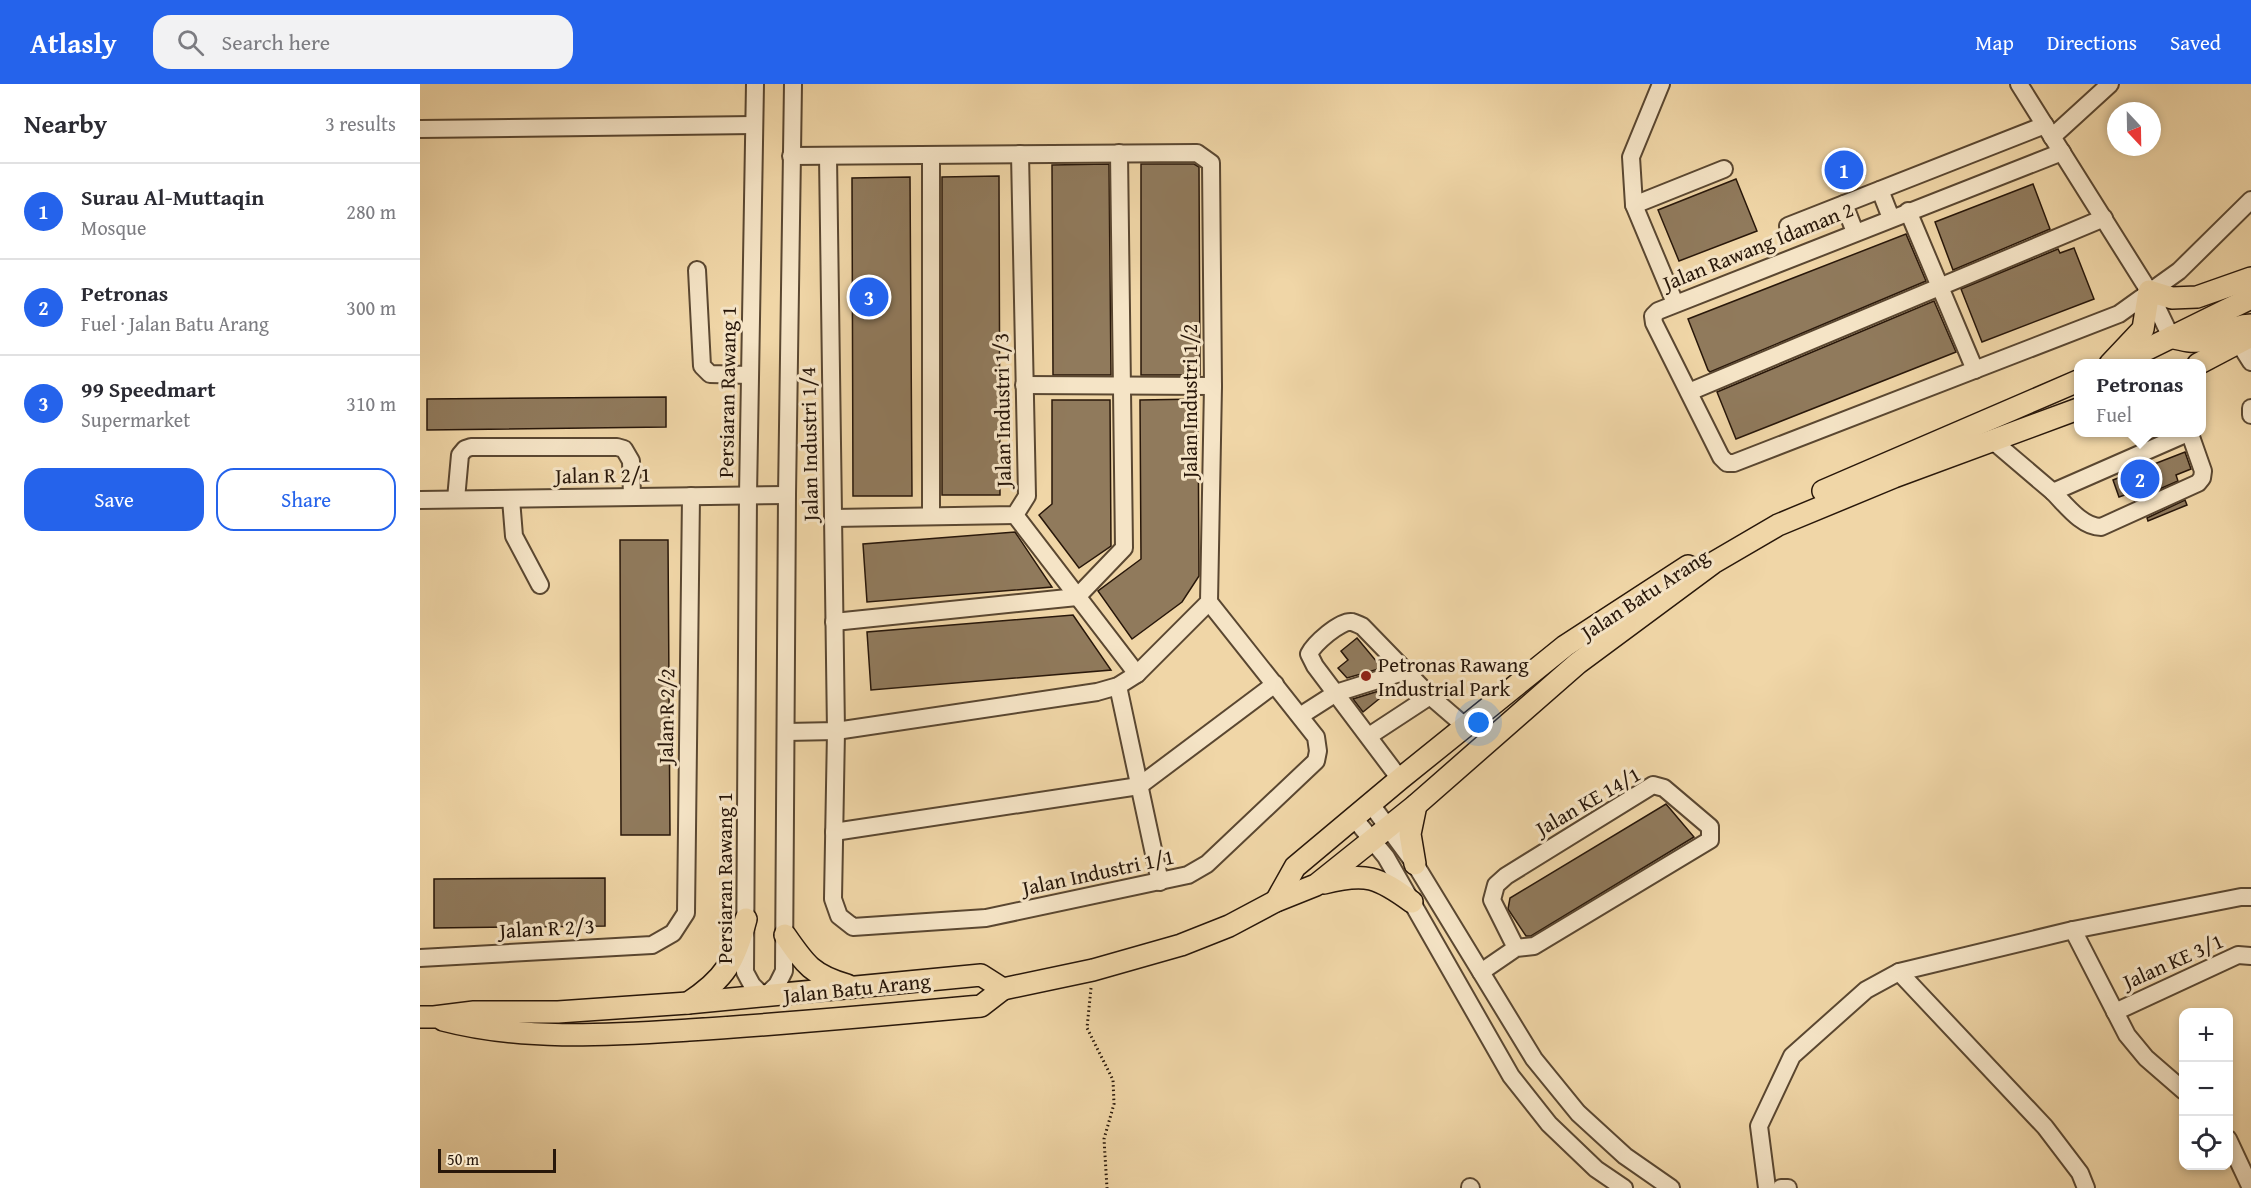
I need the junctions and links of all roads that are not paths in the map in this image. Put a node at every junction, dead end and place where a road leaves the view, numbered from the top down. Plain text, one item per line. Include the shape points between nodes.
1 (755, 84) edge
2 (793, 84) edge
3 (1661, 84) edge
4 (2019, 84) edge
5 (2110, 84) edge
6 (754, 125) junction
7 (420, 129) edge
8 (2049, 131) junction
9 (2062, 152) junction
10 (1119, 153) junction
11 (1020, 154) junction
12 (931, 155) junction
13 (791, 156) junction
14 (828, 156) junction
15 (1724, 169) dead end
16 (1880, 190) junction
17 (2251, 200) edge
18 (1844, 204) junction
19 (1634, 205) junction
20 (1908, 211) junction
21 (1891, 218) junction
22 (2103, 218) junction
23 (1788, 226) dead end
24 (1855, 232) junction
25 (697, 270) dead end
26 (2251, 278) edge
27 (1940, 287) junction
28 (2149, 291) junction
29 (2251, 298) edge
30 (1675, 303) junction
31 (2247, 335) edge
32 (2171, 337) junction
33 (2114, 359) edge
34 (2126, 359) edge
35 (2205, 359) edge
36 (2251, 362) edge
37 (1975, 370) junction
38 (750, 375) junction
39 (2074, 383) edge
40 (1024, 386) junction
41 (1123, 386) junction
42 (1213, 386) junction
43 (1689, 392) junction
44 (2251, 408) edge
45 (2074, 411) edge
46 (2251, 415) edge
47 (2181, 437) edge
48 (2191, 437) edge
49 (1993, 441) junction
50 (2053, 492) junction
51 (748, 495) junction
52 (787, 495) junction
53 (691, 496) junction
54 (632, 497) junction
55 (456, 499) junction
56 (511, 499) junction
57 (420, 500) edge
58 (1015, 515) junction
59 (931, 516) junction
60 (833, 518) junction
61 (540, 585) dead end
62 (1077, 597) junction
63 (1209, 602) junction
64 (834, 622) junction
65 (1406, 671) junction
66 (1137, 674) junction
67 (1275, 684) junction
68 (1118, 686) junction
69 (1336, 693) junction
70 (1430, 696) junction
71 (1300, 716) junction
72 (1466, 727) junction
73 (836, 731) junction
74 (786, 732) junction
75 (1369, 736) junction
76 (1400, 778) junction
77 (1139, 786) junction
78 (1370, 803) junction
79 (1416, 805) junction
80 (1354, 818) junction
81 (834, 832) junction
82 (1381, 834) junction
83 (1415, 864) junction
84 (1160, 882) junction
85 (1316, 885) junction
86 (2251, 897) edge
87 (1276, 901) junction
88 (1412, 902) junction
89 (746, 919) junction
90 (2073, 930) junction
91 (673, 933) joint
92 (785, 935) junction
93 (1516, 948) junction
94 (2251, 956) edge
95 (420, 958) edge
96 (1481, 972) junction
97 (1899, 972) junction
98 (856, 987) junction
99 (1003, 989) junction
100 (764, 997) junction
101 (688, 1003) junction
102 (2115, 1012) junction
103 (427, 1017) edge
104 (805, 1022) junction
105 (729, 1027) junction
106 (2179, 1087) edge
107 (2233, 1148) edge
108 (1624, 1188) edge
109 (1671, 1188) edge
110 (1767, 1188) edge
111 (1781, 1188) edge
112 (1788, 1188) edge
113 (2086, 1188) edge
114 (2251, 1188) edge

1 - 6 street, Persiaran Rawang 1
2 - 13 street
3 - 19 street via 1631,157
4 - 8 street
5 - 8 street
6 - 7 street
6 - 38 street, Persiaran Rawang 1
8 - 9 street
8 - 16 street
9 - 20 street, Jalan Rawang Idaman 2
9 - 22 street
10 - 11 street, Jalan Industri 1/2
10 - 41 street
10 - 42 street, Jalan Industri 1/2 via 1197,153 1210,163
11 - 12 street, Jalan Industri 1/2
11 - 40 street, Jalan Industri 1/3
12 - 14 street, Jalan Industri 1/2
12 - 59 street
13 - 14 street, Jalan Industri 1/2
13 - 52 street
14 - 60 street, Jalan Industri 1/4
15 - 19 street
16 - 18 street
16 - 21 street
17 - 28 street via 2179,271
18 - 23 street
18 - 24 street
19 - 30 street
20 - 21 street, Jalan Rawang Idaman 2
20 - 27 street
21 - 24 street, Jalan Rawang Idaman 2
22 - 27 street
22 - 28 street
24 - 30 street, Jalan Rawang Idaman 2
25 - 38 street via 702,366 710,374
26 - 28 main road via 2197,297 2172,298
27 - 37 street
27 - 43 street
28 - 32 street
28 - 33 main road via 2143,329
28 - 37 street via 2119,314
29 - 32 main road
30 - 43 street, Jalan Rawang Idaman 2 via 1658,311 1653,316 1654,323
31 - 32 main road via 2242,325 2203,341
31 - 35 main road
31 - 36 street
32 - 34 main road
37 - 43 street, Jalan Rawang Idaman 2 via 1734,463 1726,463 1721,457
38 - 51 street, Persiaran Rawang 1
39 - 72 main road, Jalan Batu Arang via 1770,515 1565,646
40 - 41 street
40 - 58 street, Jalan Industri 1/3 via 1027,496
41 - 42 street
41 - 62 street via 1124,548
42 - 63 street, Jalan Industri 1/2
44 - 46 street
45 - 49 main road, Jalan Batu Arang
47 - 50 street
48 - 50 street via 2203,471 2198,483 2101,527 2085,522
49 - 50 street
49 - 79 main road, Jalan Batu Arang via 1778,525 1713,563 1578,663
51 - 52 street, Jalan R 2/1
51 - 53 street, Jalan R 2/1
51 - 89 street, Persiaran Rawang 1
52 - 74 street
53 - 54 street, Jalan R 2/1
53 - 91 street, Jalan R 2/2 via 686,913
54 - 55 street via 631,461 624,449 482,447 465,449 459,455
54 - 56 street, Jalan R 2/1
55 - 56 street, Jalan R 2/1
55 - 57 street, Jalan R 2/1
56 - 61 street via 514,536
58 - 59 street, Jalan Industri 1/3
58 - 62 street
59 - 60 street, Jalan Industri 1/3
60 - 64 street, Jalan Industri 1/4
62 - 64 street
62 - 66 street
63 - 66 street
63 - 67 street, Jalan Industri 1/1
64 - 73 street, Jalan Industri 1/4
65 - 69 street
65 - 69 street via 1362,626 1342,624 1313,646 1309,654
65 - 70 street
66 - 68 street
67 - 71 street, Jalan Industri 1/1
67 - 77 street
68 - 73 street
68 - 77 street
69 - 71 street
69 - 75 street
70 - 72 street
70 - 75 street
71 - 84 street, Jalan Industri 1/1 via 1317,737 1316,761 1207,864 1188,875
72 - 76 main road, Jalan Batu Arang
73 - 74 street
73 - 81 street, Jalan Industri 1/1
74 - 92 street
75 - 76 street
76 - 78 main road, Jalan Batu Arang
77 - 81 street
77 - 84 street
78 - 80 main road, Jalan Batu Arang
78 - 82 street
79 - 82 main road, Jalan Batu Arang
79 - 83 main road via 1410,834
80 - 82 street
80 - 87 main road, Jalan Batu Arang via 1295,867
81 - 84 street, Jalan Industri 1/1 via 833,899 839,916 853,927 986,918
82 - 83 street
82 - 85 main road, Jalan Batu Arang
82 - 88 street via 1386,857
83 - 96 street
85 - 87 main road, Jalan Batu Arang
85 - 88 main road via 1350,876 1370,878 1387,884
86 - 90 street
87 - 99 main road, Jalan Batu Arang via 1181,945 1093,970
88 - 108 street via 1510,1076 1549,1124 1596,1169
89 - 100 street, Persiaran Rawang 1 via 746,972
89 - 101 main road via 739,947 728,966 709,989
90 - 97 street
90 - 102 street
91 - 95 street, Jalan R 2/3 via 652,945
92 - 98 main road via 802,960 825,979
92 - 100 street via 784,971
93 - 93 street, Jalan KE 14/1 via 1492,900 1496,885 1506,876 1653,785 1664,788 1710,827 1710,840 1534,946
93 - 96 street, Jalan KE 14/1
94 - 102 street, Jalan KE 3/1 via 2238,955
96 - 109 street via 1534,1059 1578,1113 1625,1156
97 - 110 street via 1866,990 1792,1056 1760,1126
97 - 113 street via 2045,1127 2080,1173
98 - 99 main road, Jalan Batu Arang via 981,975
98 - 100 main road, Jalan Batu Arang
99 - 104 main road via 981,1006
100 - 101 main road, Jalan Batu Arang
100 - 104 main road via 780,1013
100 - 105 main road
101 - 103 main road, Jalan Batu Arang
102 - 106 street via 2146,1058
103 - 105 main road via 473,1028 586,1036
104 - 105 main road
107 - 114 street
111 - 112 street

